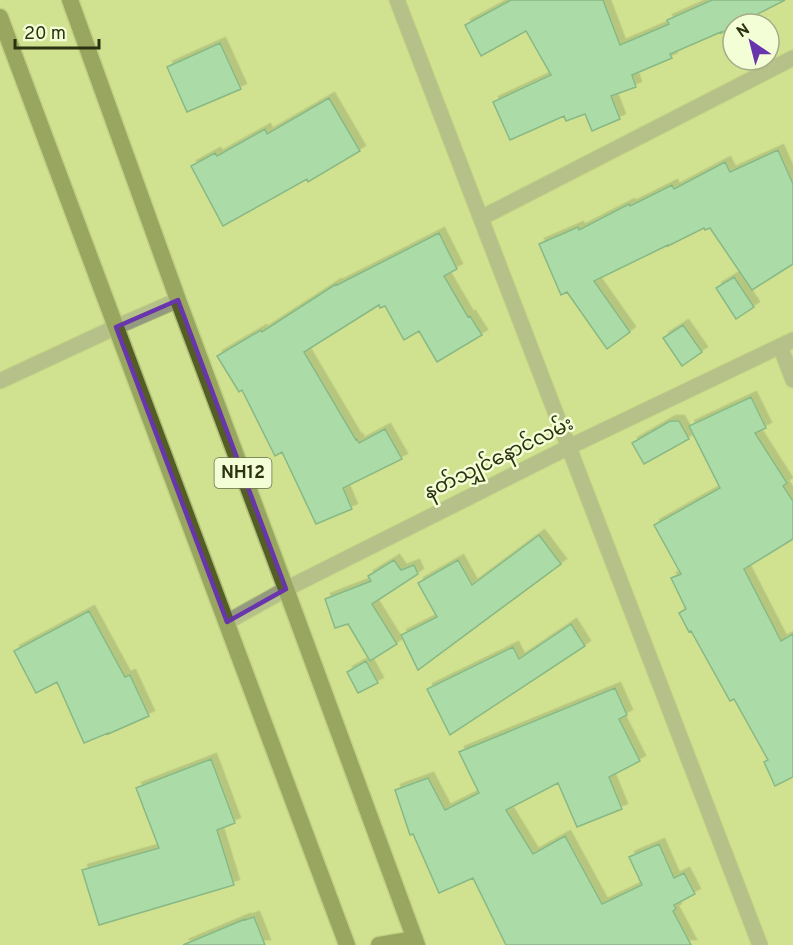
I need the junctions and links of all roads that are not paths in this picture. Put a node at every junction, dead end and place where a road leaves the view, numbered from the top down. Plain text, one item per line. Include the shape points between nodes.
1 (70, 0) edge
2 (398, 0) edge
3 (0, 17) edge
4 (793, 58) edge
5 (481, 218) junction
6 (178, 300) junction
7 (116, 327) junction
8 (787, 343) edge
9 (793, 380) edge
10 (0, 381) edge
11 (569, 447) junction
12 (286, 589) junction
13 (227, 622) junction
14 (416, 942) edge
15 (347, 945) edge
16 (379, 945) edge
17 (760, 945) edge

1 - 6 highway, NH12
2 - 5 street
3 - 7 highway
4 - 5 street
5 - 11 street
6 - 7 street
6 - 12 highway, NH12
7 - 10 street
7 - 13 highway
8 - 9 street
8 - 11 street, နတ်သျှင်နောင်လမ်း
11 - 12 street, နတ်သျှင်နောင်လမ်း
11 - 17 street
12 - 13 street, နတ်သျှင်နောင်လမ်း
12 - 14 highway, NH12
13 - 15 highway
14 - 16 highway

